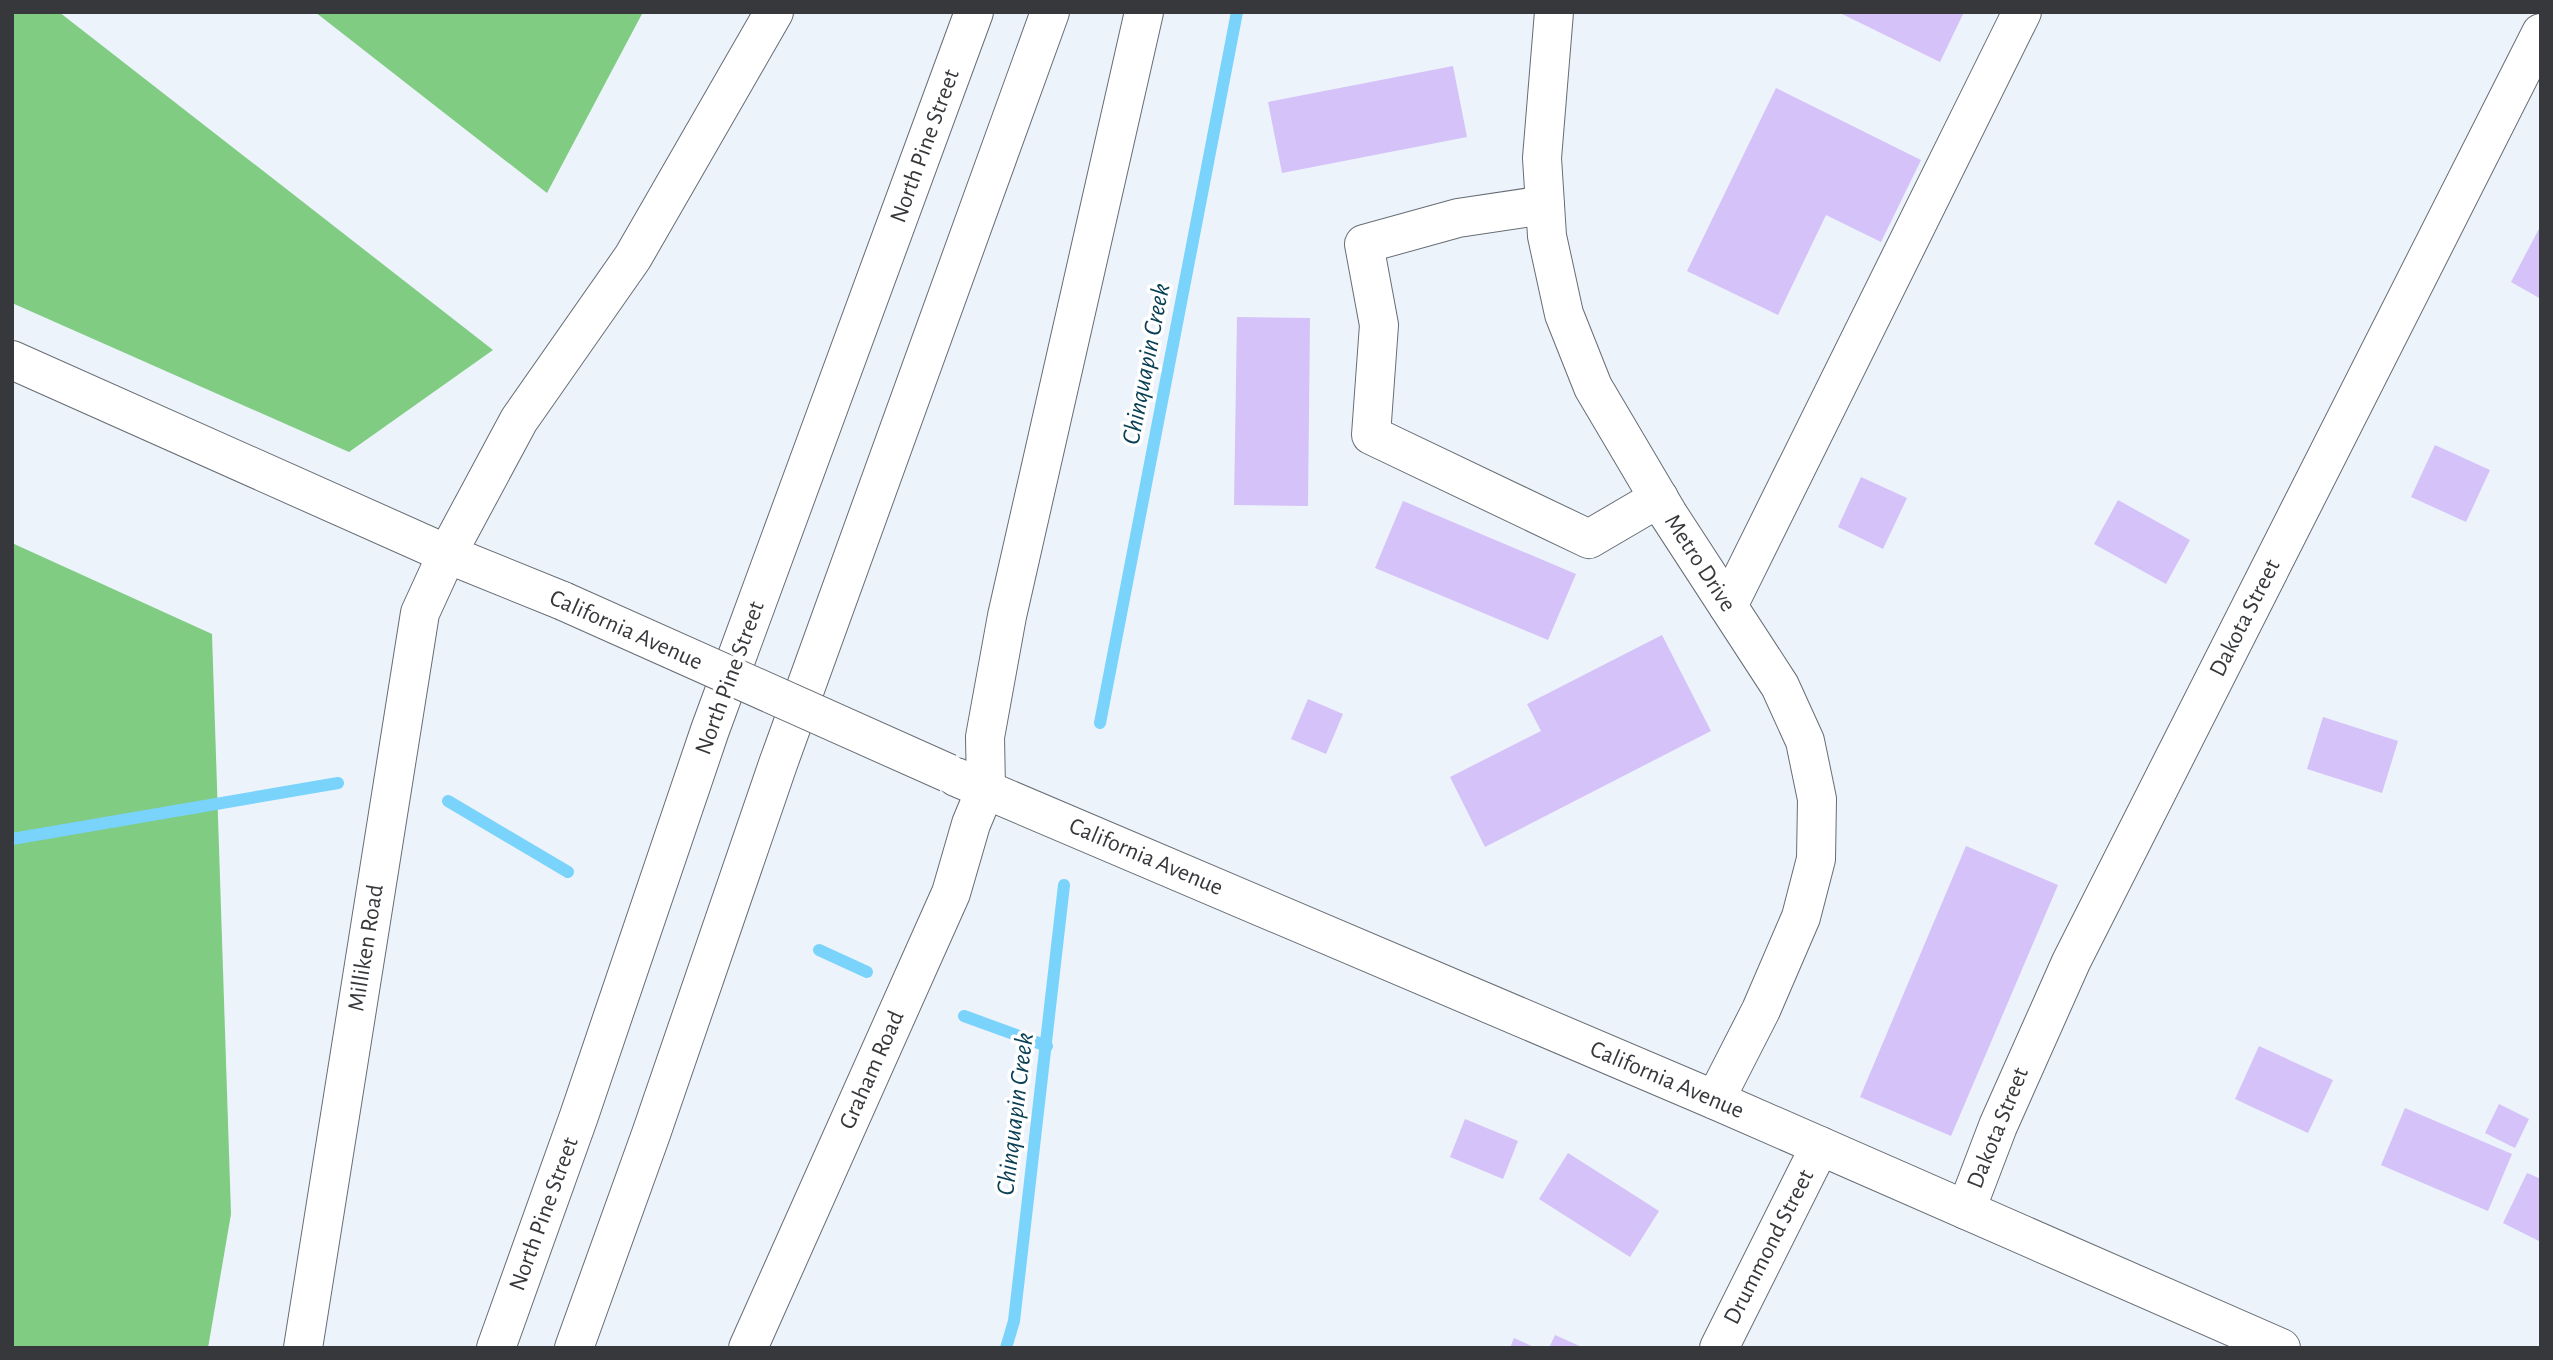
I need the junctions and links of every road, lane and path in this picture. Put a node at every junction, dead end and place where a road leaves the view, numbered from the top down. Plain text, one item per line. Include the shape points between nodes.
1 (774, 12) edge
2 (974, 12) edge
3 (1050, 12) edge
4 (1144, 12) edge
5 (1553, 12) edge
6 (2022, 12) edge
7 (2541, 33) edge
8 (1545, 205) junction
9 (12, 360) edge
10 (1659, 498) junction
11 (447, 554) junction
12 (1728, 606) junction
13 (986, 788) junction
14 (1715, 1100) junction
15 (1820, 1146) junction
16 (1966, 1210) junction
17 (303, 1348) edge
18 (496, 1348) edge
19 (574, 1348) edge
20 (748, 1348) edge
21 (1719, 1348) edge
22 (2281, 1348) edge

1 - 11 main road, Milliken Road via 633,257 519,420
2 - 18 main road, North Pine Street via 715,717
3 - 19 main road via 778,764
4 - 13 main road via 1007,616 985,737
5 - 8 main road, Metro Drive via 1542,158
6 - 12 main road
7 - 16 main road, Dakota Street via 2071,962
8 - 10 main road, Metro Drive via 1564,314 1583,363
8 - 10 main road via 1458,218 1364,244 1379,325 1371,435 1589,539
9 - 11 main road, California Avenue
10 - 12 main road, Metro Drive
11 - 13 main road, California Avenue, bridge
11 - 17 main road, Milliken Road via 420,613
12 - 14 main road, Metro Drive via 1780,686 1805,741 1817,799 1816,859 1801,917
13 - 14 main road, California Avenue
13 - 20 main road, Graham Road via 951,893
14 - 15 main road, California Avenue
15 - 16 main road, California Avenue
15 - 21 main road, Drummond Street
16 - 22 main road, California Avenue

